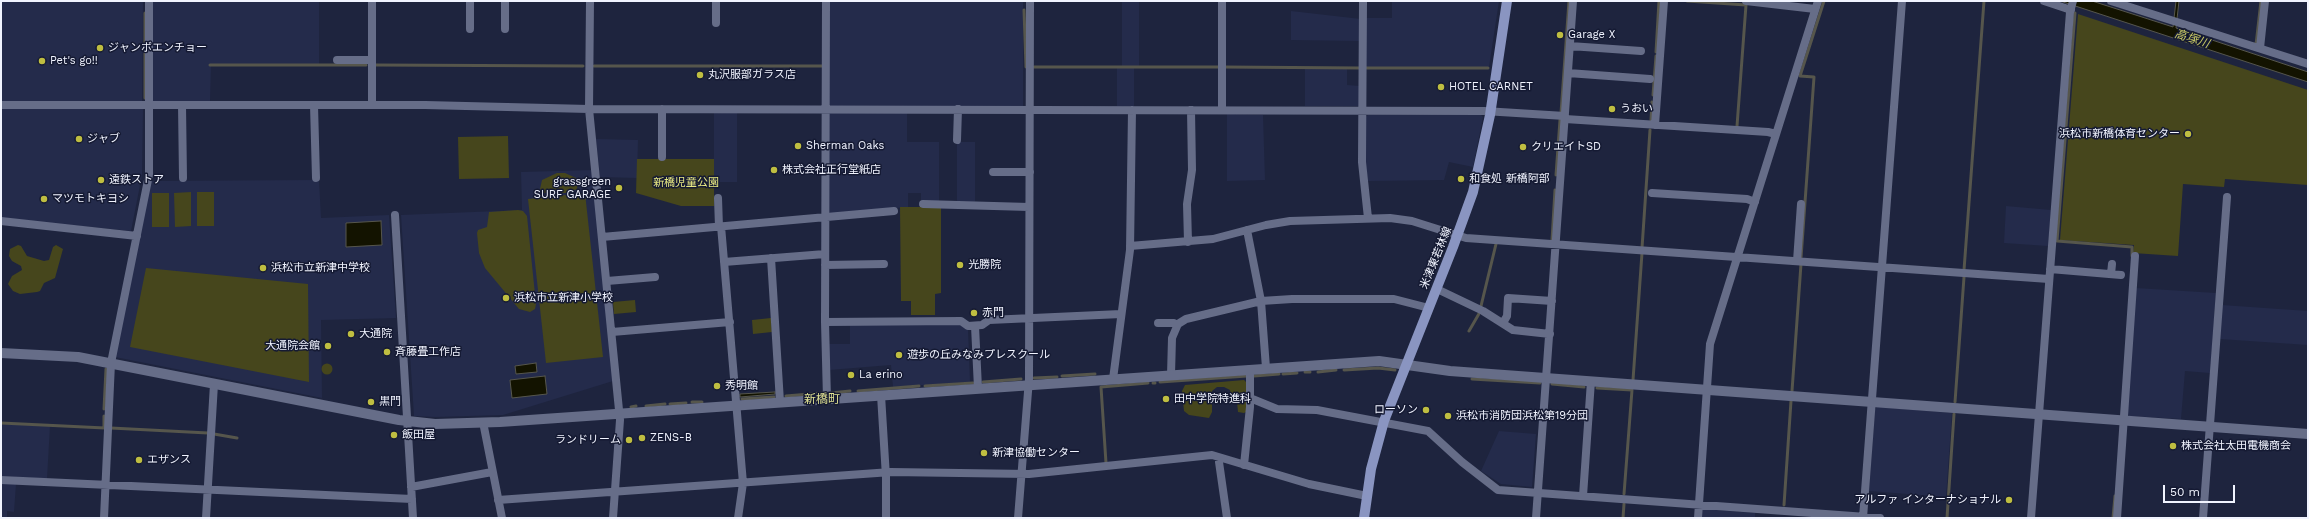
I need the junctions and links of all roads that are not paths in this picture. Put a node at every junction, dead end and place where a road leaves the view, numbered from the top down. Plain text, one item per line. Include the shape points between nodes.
1 (149, 1) edge
2 (372, 1) edge
3 (470, 1) edge
4 (505, 1) edge
5 (590, 1) edge
6 (716, 1) edge
7 (826, 1) edge
8 (1030, 1) edge
9 (1222, 1) edge
10 (1363, 1) edge
11 (1507, 1) edge
12 (1573, 1) edge
13 (1664, 1) edge
14 (1746, 1) edge
15 (1818, 1) edge
16 (1902, 1) edge
17 (2044, 1) edge
18 (2111, 1) edge
19 (2265, 1) edge
20 (2072, 6) edge
21 (1815, 9) junction
22 (716, 23) dead end
23 (470, 29) dead end
24 (505, 29) dead end
25 (1570, 46) junction
26 (2260, 48) junction
27 (1641, 51) dead end
28 (338, 60) dead end
29 (372, 60) junction
30 (2308, 64) edge
31 (1568, 73) junction
32 (1650, 79) dead end
33 (1, 105) edge
34 (149, 105) junction
35 (182, 105) junction
36 (314, 105) junction
37 (372, 105) junction
38 (589, 109) junction
39 (662, 109) junction
40 (825, 109) junction
41 (958, 110) junction
42 (1030, 110) junction
43 (1132, 110) junction
44 (1191, 110) junction
45 (1222, 110) junction
46 (1362, 111) junction
47 (1491, 112) junction
48 (1565, 118) junction
49 (1655, 125) junction
50 (1776, 134) junction
51 (958, 140) dead end
52 (662, 157) dead end
53 (992, 172) dead end
54 (1030, 172) junction
55 (183, 178) dead end
56 (316, 178) dead end
57 (1652, 193) dead end
58 (2227, 197) dead end
59 (718, 198) dead end
60 (1755, 202) junction
61 (923, 204) dead end
62 (1801, 204) dead end
63 (1029, 207) junction
64 (894, 211) dead end
65 (395, 215) dead end
66 (825, 217) junction
67 (1368, 218) junction
68 (1, 221) edge
69 (720, 226) junction
70 (1247, 230) junction
71 (137, 236) junction
72 (1458, 236) junction
73 (602, 237) junction
74 (1188, 242) junction
75 (1556, 244) junction
76 (1130, 246) junction
77 (825, 254) junction
78 (2135, 256) dead end
79 (1738, 257) junction
80 (771, 258) junction
81 (1797, 261) junction
82 (724, 262) junction
83 (884, 264) dead end
84 (2112, 264) dead end
85 (825, 265) junction
86 (1881, 267) junction
87 (2050, 269) junction
88 (2111, 274) junction
89 (2122, 275) dead end
90 (655, 277) dead end
91 (2049, 279) junction
92 (607, 281) junction
93 (1437, 289) junction
94 (1261, 301) junction
95 (1552, 301) junction
96 (1429, 308) junction
97 (1120, 314) junction
98 (1029, 318) junction
99 (730, 322) junction
100 (825, 322) junction
101 (1158, 323) dead end
102 (1503, 323) junction
103 (1177, 325) junction
104 (975, 326) junction
105 (612, 332) junction
106 (1550, 334) junction
107 (1, 353) edge
108 (111, 363) junction
109 (1406, 365) junction
110 (1266, 368) junction
111 (1250, 369) junction
112 (1170, 375) junction
113 (1546, 378) junction
114 (1113, 379) junction
115 (1591, 382) junction
116 (214, 384) junction
117 (1028, 385) junction
118 (978, 388) junction
119 (1707, 390) junction
120 (881, 395) junction
121 (1250, 398) junction
122 (827, 399) junction
123 (780, 402) junction
124 (1871, 402) junction
125 (737, 405) junction
126 (620, 413) junction
127 (2038, 414) junction
128 (2124, 420) junction
129 (1384, 421) junction
130 (408, 422) junction
131 (483, 422) junction
132 (2210, 426) junction
133 (2308, 434) edge
134 (1220, 458) junction
135 (1244, 465) junction
136 (492, 472) junction
137 (886, 473) junction
138 (1022, 474) junction
139 (1, 480) edge
140 (743, 483) junction
141 (105, 485) junction
142 (411, 487) junction
143 (208, 490) junction
144 (614, 492) junction
145 (1538, 493) junction
146 (1367, 496) junction
147 (1583, 496) junction
148 (412, 499) junction
149 (498, 500) junction
150 (1699, 505) junction
151 (1863, 517) edge
152 (104, 518) edge
153 (206, 518) edge
154 (413, 518) edge
155 (502, 518) edge
156 (613, 518) edge
157 (738, 518) edge
158 (886, 518) edge
159 (1018, 518) edge
160 (1227, 518) edge
161 (1364, 518) edge
162 (1536, 518) edge
163 (1698, 518) edge
164 (1880, 518) edge
165 (2031, 518) edge
166 (2116, 518) edge
167 (2204, 518) edge

1 - 34 street
2 - 29 street
3 - 23 street
4 - 24 street
5 - 38 street
6 - 22 street
7 - 40 street
8 - 42 street
9 - 45 street
10 - 46 street
11 - 47 main road, 米津東若林線
12 - 25 street
13 - 49 street
14 - 21 street
15 - 21 street
16 - 86 street
17 - 20 street
18 - 26 street
19 - 26 street
20 - 87 street
21 - 50 street
25 - 27 street
25 - 31 street
26 - 30 street
28 - 29 street
29 - 37 street
31 - 32 street
31 - 48 street
33 - 34 street
34 - 35 street
34 - 71 street via 149,175
35 - 36 street
35 - 55 street
36 - 37 street
36 - 56 street
37 - 38 street
38 - 39 street
38 - 73 street
39 - 40 street
39 - 52 street
40 - 41 street
40 - 66 street
41 - 42 street
41 - 51 street
42 - 43 street
42 - 54 street
43 - 44 street
43 - 76 street
44 - 45 street
44 - 74 street via 1192,170 1186,204
45 - 46 street
46 - 47 street
46 - 67 street via 1362,162
47 - 48 street
47 - 72 main road, 米津東若林線 via 1478,173
48 - 49 street
48 - 75 street
49 - 50 street
50 - 60 street
53 - 54 street
54 - 63 street
57 - 60 street via 1747,199
58 - 132 street
59 - 69 street
60 - 79 street
61 - 63 street
62 - 81 street
63 - 98 street
64 - 66 street
65 - 130 street
66 - 69 street
66 - 77 street
67 - 70 street via 1290,221
67 - 72 street via 1405,219
68 - 71 street
69 - 73 street
69 - 82 street
70 - 74 street via 1222,238
70 - 94 street
71 - 108 street
72 - 75 street
72 - 93 main road, 米津東若林線
73 - 92 street
74 - 76 street
75 - 79 street
75 - 95 street
76 - 97 street
77 - 80 street
77 - 85 street
78 - 128 street
79 - 81 street
79 - 119 street via 1710,344
80 - 82 street
80 - 123 street
81 - 86 street
82 - 99 street
83 - 85 street
84 - 88 street
85 - 100 street
86 - 91 street
86 - 124 street
87 - 88 street
87 - 91 street
88 - 89 street
90 - 92 street
91 - 127 street
92 - 105 street
93 - 96 main road, 米津東若林線
93 - 102 street
94 - 96 street via 1394,299
94 - 103 street via 1186,319
94 - 110 street
95 - 102 street via 1508,298 1507,316
95 - 106 street
96 - 109 main road, 米津東若林線
97 - 98 street
97 - 114 street
98 - 104 street via 989,320
98 - 117 street
99 - 105 street
99 - 125 street
100 - 104 street via 960,321 968,326
100 - 122 street
101 - 103 street
102 - 106 street via 1514,330
103 - 112 street via 1172,338
104 - 118 street
105 - 126 street
106 - 113 street
107 - 108 street via 78,357
108 - 116 street
108 - 141 street
109 - 110 street via 1371,361
109 - 113 street
109 - 129 main road, 米津東若林線
110 - 111 street
111 - 112 street
111 - 121 street
112 - 114 street
113 - 115 street
113 - 145 street
114 - 117 street
115 - 119 street
115 - 147 street
116 - 130 street
116 - 143 street
117 - 118 street
117 - 138 street
118 - 120 street
119 - 124 street
119 - 150 street
120 - 122 street
120 - 137 street
121 - 129 street via 1277,409 1317,410
121 - 135 street
122 - 123 street
123 - 125 street
124 - 127 street
124 - 151 street
125 - 126 street
125 - 140 street
126 - 131 street
126 - 144 street
127 - 128 street
127 - 165 street
128 - 132 street
128 - 166 street
129 - 145 street via 1431,432 1462,462 1498,490
129 - 146 main road, 米津東若林線
130 - 131 street
130 - 142 street
131 - 136 street
132 - 133 street
132 - 167 street
134 - 135 street
134 - 138 street via 1212,455
134 - 160 street
135 - 146 street via 1309,484
136 - 142 street
136 - 149 street
137 - 138 street
137 - 140 street
137 - 158 street
138 - 159 street
139 - 141 street
140 - 144 street
140 - 157 street
141 - 143 street
141 - 152 street
142 - 148 street
143 - 148 street
143 - 153 street
144 - 149 street
144 - 156 street
145 - 147 street
145 - 162 street
146 - 161 main road, 米津東若林線
147 - 150 street
148 - 154 street
149 - 155 street
150 - 151 street
150 - 163 street
151 - 164 street

